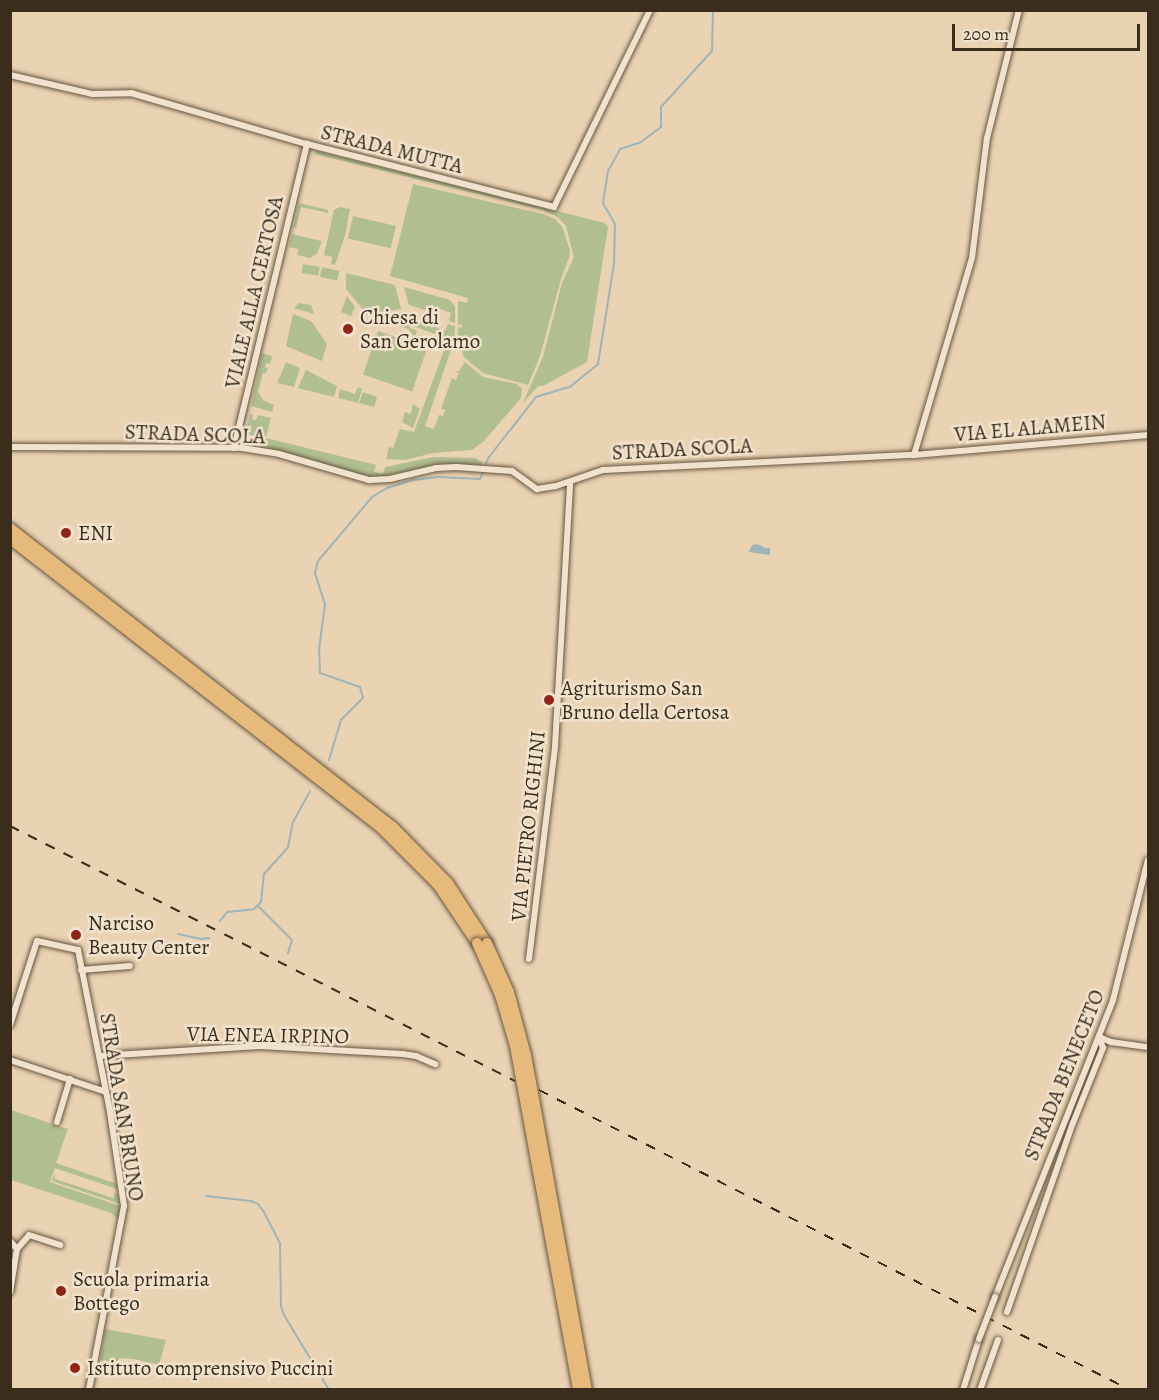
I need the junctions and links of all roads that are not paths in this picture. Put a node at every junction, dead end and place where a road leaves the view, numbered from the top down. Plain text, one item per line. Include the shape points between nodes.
1 (650, 10) edge
2 (1019, 10) edge
3 (10, 75) edge
4 (307, 144) junction
5 (1149, 435) edge
6 (10, 447) edge
7 (234, 448) junction
8 (914, 455) junction
9 (570, 482) junction
10 (10, 528) edge
11 (10, 539) edge
12 (1149, 860) edge
13 (482, 943) junction
14 (529, 958) dead end
15 (130, 966) dead end
16 (81, 970) junction
17 (11, 1023) edge
18 (1099, 1036) junction
19 (1149, 1047) edge
20 (99, 1056) junction
21 (10, 1060) edge
22 (435, 1064) dead end
23 (70, 1079) junction
24 (106, 1092) junction
25 (57, 1122) dead end
26 (10, 1241) edge
27 (60, 1245) dead end
28 (17, 1249) junction
29 (10, 1292) edge
30 (1007, 1312) dead end
31 (998, 1340) dead end
32 (89, 1389) edge
33 (578, 1389) edge
34 (587, 1389) edge
35 (963, 1389) edge
36 (980, 1389) edge

1 - 4 street, STRADA MUTTA via 554,207
2 - 8 street via 987,138 972,258
3 - 4 street, STRADA MUTTA via 92,94 130,93
4 - 7 street, VIALE ALLA CERTOSA
5 - 8 street, VIA EL ALAMEIN
6 - 7 street, STRADA SCOLA
7 - 9 street, STRADA SCOLA via 272,452 369,480 441,467 519,474 537,489
8 - 9 street, STRADA SCOLA via 603,470
9 - 14 street, VIA PIETRO RIGHINI via 555,746
10 - 13 highway via 392,826 448,883
11 - 13 highway via 382,829 438,885
12 - 18 street, STRADA BENECETO via 1113,1000
13 - 33 highway, bridge via 515,1046
13 - 34 highway, bridge via 513,1005 526,1055
15 - 16 street
16 - 17 street, STRADA SAN BRUNO via 78,950 38,941
16 - 20 street, STRADA SAN BRUNO
18 - 19 street via 1111,1042
18 - 30 street via 1103,1048 1063,1149
18 - 35 street, STRADA BENECETO, bridge via 1050,1154
20 - 22 street, VIA ENEA IRPINO via 260,1046 403,1054
20 - 24 street, STRADA SAN BRUNO
21 - 23 street
23 - 24 street
23 - 25 street
24 - 32 street, STRADA SAN BRUNO via 124,1206
26 - 28 street
27 - 28 street via 29,1235
28 - 29 street
31 - 36 street

